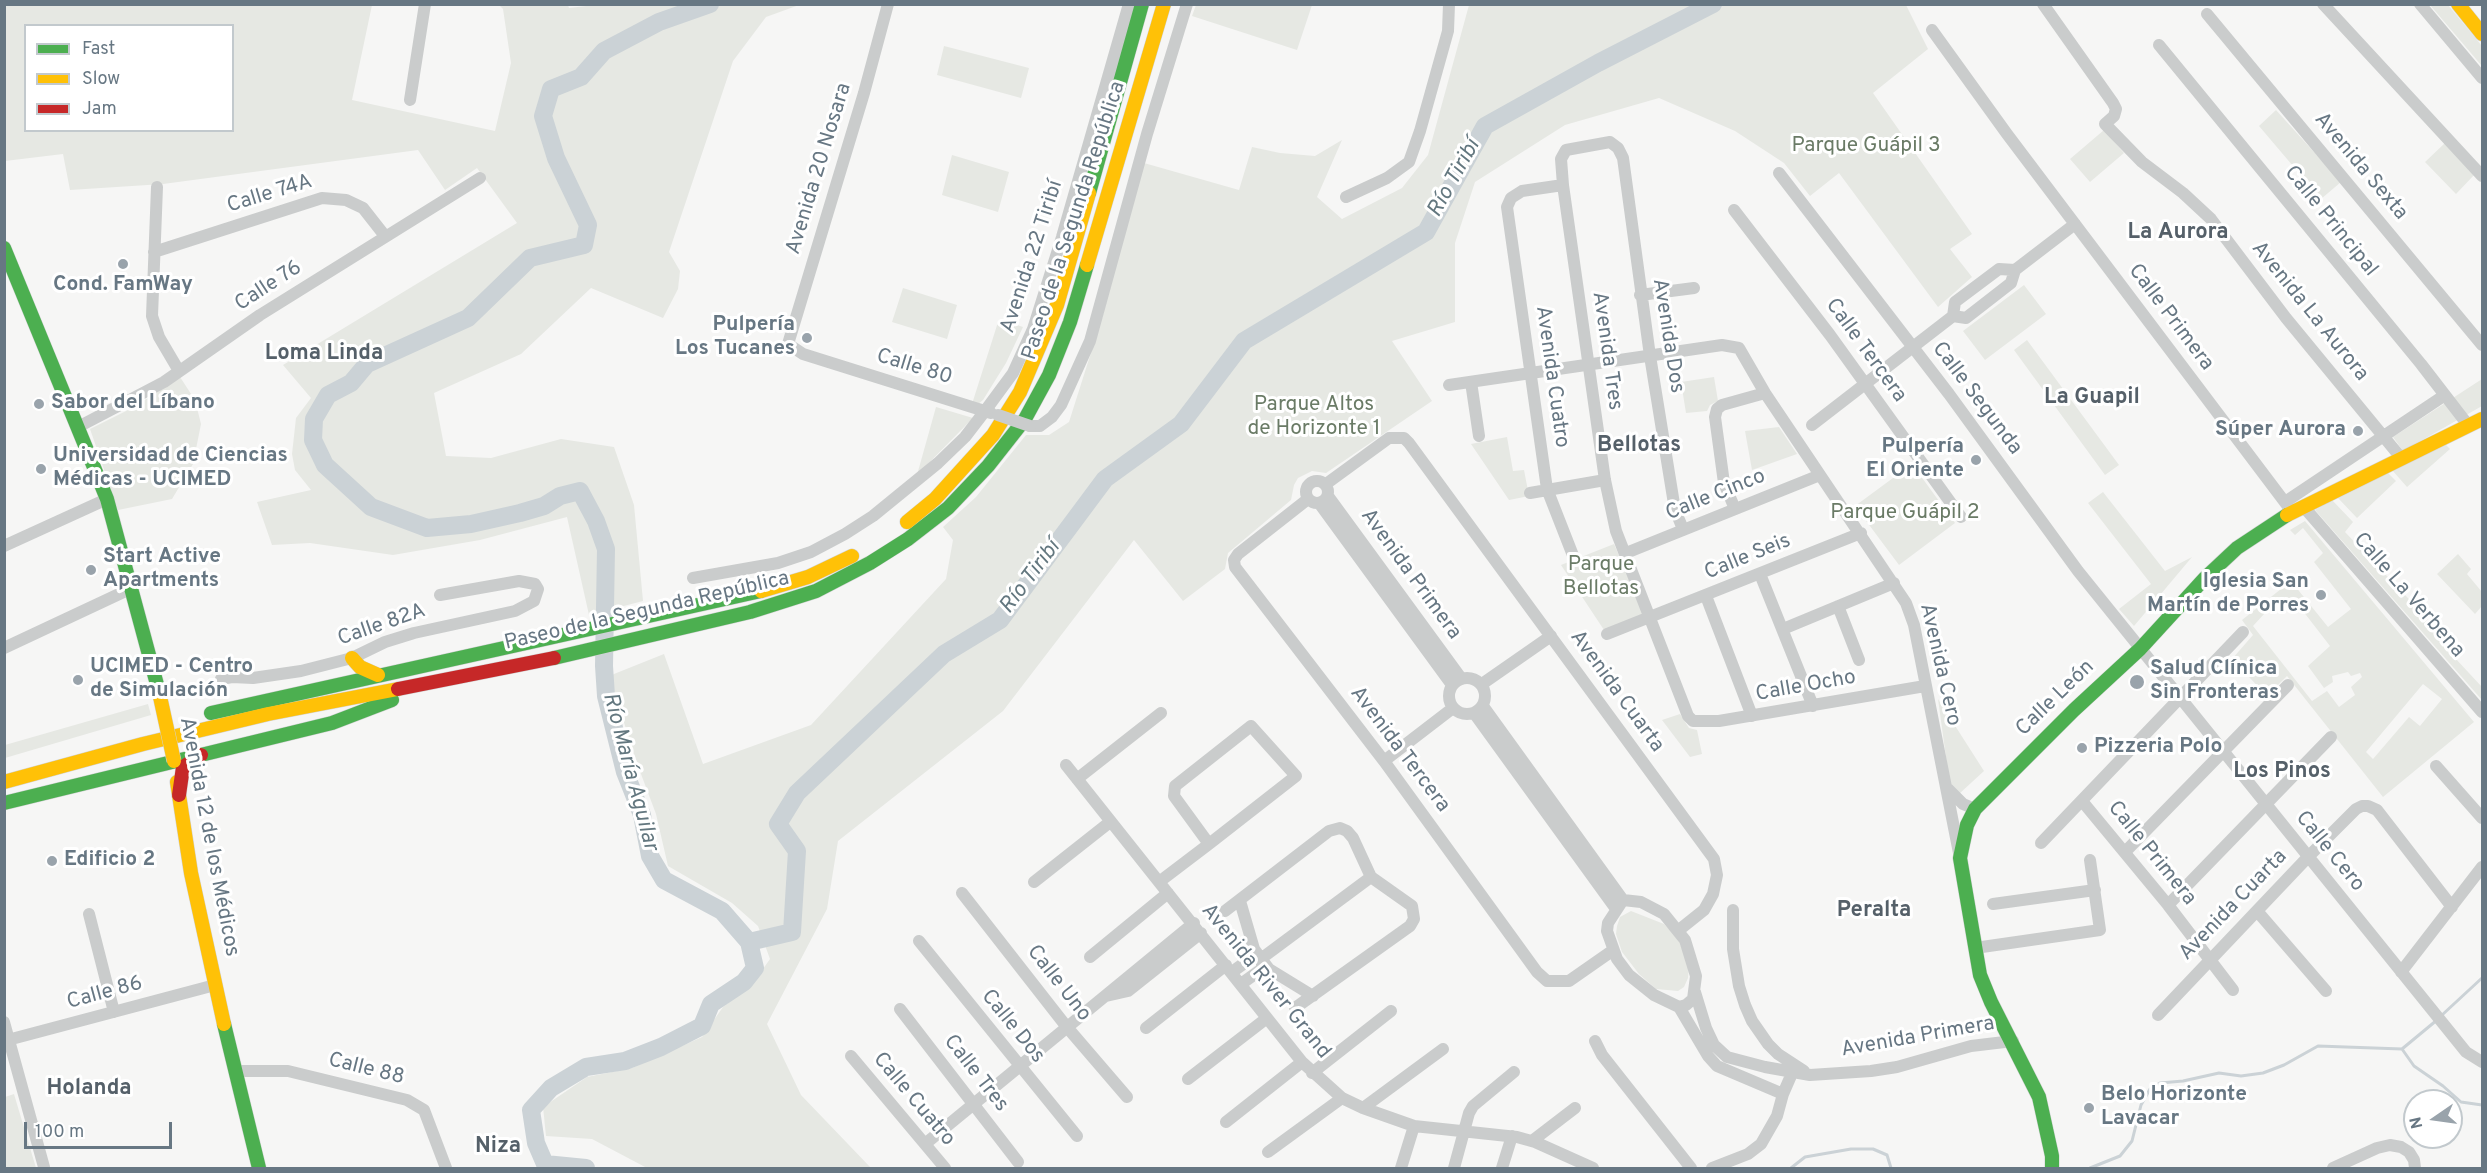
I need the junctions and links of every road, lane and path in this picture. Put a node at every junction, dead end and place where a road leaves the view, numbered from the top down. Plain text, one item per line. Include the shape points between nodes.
1 (425, 4) edge
2 (888, 4) edge
3 (1129, 4) edge
4 (1142, 4) edge
5 (1164, 4) edge
6 (1187, 4) edge
7 (1449, 4) edge
8 (2043, 4) edge
9 (2323, 4) edge
10 (2420, 4) edge
11 (2458, 4) edge
12 (2207, 14) dead end
13 (1932, 30) dead end
14 (2482, 34) edge
15 (2159, 45) dead end
16 (2482, 78) edge
17 (410, 100) dead end
18 (1779, 173) dead end
19 (2482, 176) edge
20 (480, 178) dead end
21 (1563, 185) junction
22 (157, 187) dead end
23 (1346, 197) dead end
24 (1734, 210) dead end
25 (2075, 224) junction
26 (385, 236) junction
27 (4, 248) edge
28 (154, 252) junction
29 (2015, 270) junction
30 (1694, 288) dead end
31 (1641, 296) junction
32 (1953, 316) junction
33 (788, 344) joint
34 (2482, 345) edge
35 (1912, 346) junction
36 (1650, 356) junction
37 (1588, 364) junction
38 (179, 371) junction
39 (1530, 373) junction
40 (1471, 382) junction
41 (1865, 384) junction
42 (1449, 385) dead end
43 (1765, 393) junction
44 (2445, 395) junction
45 (985, 411) junction
46 (2482, 418) edge
47 (1812, 425) dead end
48 (2468, 425) junction
49 (78, 427) junction
50 (1479, 436) dead end
51 (2384, 436) junction
52 (2402, 459) junction
53 (1820, 475) junction
54 (1605, 480) junction
55 (1548, 489) junction
56 (1530, 493) dead end
57 (1320, 495) junction
58 (106, 499) junction
59 (2294, 507) junction
60 (1735, 509) junction
61 (1961, 517) dead end
62 (1683, 529) junction
63 (894, 531) dead end
64 (1861, 533) junction
65 (4, 546) edge
66 (865, 549) dead end
67 (1626, 553) junction
68 (1574, 558) dead end
69 (1760, 574) junction
70 (693, 578) dead end
71 (1894, 583) junction
72 (132, 588) junction
73 (440, 595) dead end
74 (1706, 596) junction
75 (1838, 606) junction
76 (1650, 617) junction
77 (1783, 629) junction
78 (2243, 632) dead end
79 (1607, 634) dead end
80 (1551, 636) junction
81 (4, 648) edge
82 (2140, 649) junction
83 (351, 658) junction
84 (1859, 660) dead end
85 (378, 675) junction
86 (221, 679) dead end
87 (437, 681) junction
88 (1456, 682) junction
89 (1482, 684) junction
90 (2288, 685) dead end
91 (1925, 686) junction
92 (2179, 698) junction
93 (1813, 706) junction
94 (1454, 708) junction
95 (1478, 709) junction
96 (1161, 712) dead end
97 (2482, 712) edge
98 (1752, 716) junction
99 (1693, 721) joint
100 (2331, 737) dead end
101 (2223, 750) junction
102 (202, 754) junction
103 (174, 761) junction
104 (1384, 761) junction
105 (1066, 765) dead end
106 (2436, 766) dead end
107 (54, 767) junction
108 (4, 768) edge
109 (1077, 779) junction
110 (4, 782) edge
111 (1947, 788) junction
112 (4, 794) edge
113 (179, 795) junction
114 (2082, 801) junction
115 (4, 804) edge
116 (2266, 805) junction
117 (1974, 809) junction
118 (2482, 818) edge
119 (1110, 822) junction
120 (2040, 843) dead end
121 (1209, 844) junction
122 (2125, 852) junction
123 (2308, 857) junction
124 (1960, 858) junction
125 (2090, 860) dead end
126 (2482, 867) edge
127 (1371, 876) junction
128 (1034, 882) dead end
129 (1159, 882) junction
130 (2095, 890) junction
131 (962, 893) dead end
132 (1168, 893) junction
133 (1240, 901) junction
134 (1993, 904) dead end
135 (1620, 905) junction
136 (2168, 905) junction
137 (2452, 906) junction
138 (1733, 910) dead end
139 (1225, 911) dead end
140 (2257, 911) junction
141 (88, 914) dead end
142 (1197, 928) junction
143 (1679, 930) junction
144 (919, 941) dead end
145 (1975, 948) junction
146 (1612, 951) junction
147 (1090, 957) dead end
148 (1262, 958) junction
149 (2210, 959) junction
150 (1229, 969) junction
151 (2401, 972) junction
152 (1241, 984) junction
153 (215, 985) junction
154 (2233, 990) dead end
155 (1695, 992) junction
156 (2326, 992) dead end
157 (1313, 996) junction
158 (1679, 1007) junction
159 (1295, 1008) dead end
160 (900, 1009) dead end
161 (1391, 1011) dead end
162 (114, 1012) junction
163 (2158, 1016) dead end
164 (1267, 1018) junction
165 (4, 1022) edge
166 (1066, 1026) junction
167 (1146, 1029) dead end
168 (7, 1041) edge
169 (1595, 1041) dead end
170 (2013, 1041) junction
171 (1443, 1049) dead end
172 (851, 1056) dead end
173 (1302, 1062) junction
174 (2482, 1062) edge
175 (1019, 1066) junction
176 (1765, 1067) junction
177 (235, 1071) junction
178 (1793, 1071) junction
179 (1514, 1072) dead end
180 (1312, 1073) junction
181 (1810, 1075) junction
182 (1188, 1079) dead end
183 (1760, 1084) junction
184 (1783, 1094) junction
185 (1126, 1097) dead end
186 (1342, 1098) junction
187 (973, 1104) junction
188 (1363, 1108) junction
189 (1575, 1108) dead end
190 (1226, 1122) dead end
191 (1414, 1126) junction
192 (1770, 1129) junction
193 (1464, 1132) junction
194 (1077, 1136) dead end
195 (1512, 1136) junction
196 (1532, 1141) junction
197 (925, 1144) junction
198 (1268, 1152) dead end
199 (1018, 1162) dead end
200 (2052, 1162) edge
201 (44, 1167) edge
202 (259, 1168) edge
203 (446, 1168) edge
204 (945, 1168) edge
205 (1401, 1168) edge
206 (1454, 1168) edge
207 (1502, 1168) edge
208 (1593, 1168) edge
209 (1691, 1168) edge
210 (1713, 1168) edge
211 (2333, 1168) edge
212 (2415, 1168) edge

1 - 17 street
2 - 33 street, Avenida 20 Nosara
3 - 45 street, Avenida 22 Tiribí via 1033,329 1013,373
4 - 63 main road, Paseo de la Segunda República via 1057,305 1034,363 993,435 935,499
5 - 87 main road, Paseo de la Segunda República via 1070,322 1049,375 1008,443 948,508 870,563 784,603
6 - 45 street, Calle 80, bridge via 1090,341 1060,405 1041,426
7 - 23 street via 1448,31 1409,162 1387,178
8 - 51 street, Avenida La Aurora via 2114,104 2114,116 2105,124 2142,162 2211,219 2286,318
9 - 19 street
10 - 16 street
11 - 14 main road
12 - 34 street, Avenida Sexta
13 - 25 street, Calle Primera
15 - 44 street, Calle Principal
18 - 35 street, Calle Segunda
20 - 26 street, Calle 76
21 - 31 street, Avenida Dos via 1561,159 1566,150 1610,142 1618,148 1623,158
21 - 37 street, Avenida Tres
21 - 39 street, Avenida Cuatro via 1521,191 1507,207
22 - 28 street
24 - 41 street, Calle Tercera
25 - 29 street
25 - 59 street, Calle Primera
26 - 28 street, Calle 74A via 363,208 346,200 322,198
26 - 38 street, Calle 76
27 - 49 main road, Avenida 12 de los Médicos
28 - 38 street via 152,316
29 - 32 street via 2011,283 1966,318
29 - 32 street via 1999,269 1972,289 1955,302
30 - 31 street
31 - 36 street, Avenida Dos
32 - 35 street
33 - 45 street, Calle 80 via 802,354
35 - 41 street
35 - 82 street, Calle Segunda
36 - 37 street
36 - 43 street, Avenida Cero via 1722,345 1739,348
36 - 62 street, Avenida Dos via 1675,510
37 - 39 street
37 - 54 street, Avenida Tres
38 - 49 street, Calle 76
39 - 40 street
39 - 55 street, Avenida Cuatro
40 - 42 street
40 - 50 street
41 - 47 street
41 - 61 street, Calle Tercera
43 - 53 street, Avenida Cero
43 - 60 street via 1722,405 1714,417 1725,483
44 - 48 street, Calle Principal
44 - 51 street
45 - 70 street, Avenida 22 Tiribí via 965,437 912,486 873,516 811,552 778,563
46 - 48 main road, Calle León
48 - 52 main road, Calle León
49 - 58 main road, Avenida 12 de los Médicos
51 - 52 street, Avenida La Aurora
51 - 59 street
52 - 59 main road, Calle León
53 - 60 street, Calle Cinco
53 - 64 street, Avenida Cero
54 - 55 street
54 - 67 street, Avenida Tres via 1616,531
55 - 56 street
55 - 68 street, Avenida Cuatro
57 - 80 street, Avenida Cuarta via 1389,438 1404,438
57 - 88 street, Avenida Primera
57 - 104 street, Avenida Tercera via 1238,554 1235,567
58 - 65 street
58 - 72 main road, Avenida 12 de los Médicos
59 - 82 main road, Calle León via 2237,548
59 - 97 street, Calle La Verbena
60 - 62 street, Calle Cinco
62 - 67 street, Calle Cinco
64 - 69 street, Calle Seis
64 - 71 street, Avenida Cero
66 - 85 main road, Paseo de la Segunda República via 808,577 748,595
67 - 76 street, Avenida Tres
69 - 74 street, Calle Seis
69 - 77 street
71 - 75 street
71 - 91 street, Avenida Cero via 1914,625
72 - 81 street
72 - 103 main road, Avenida 12 de los Médicos, bridge
73 - 83 street, Calle 82A via 519,581 535,584 537,596 521,609 414,633
74 - 76 street, Calle Seis
74 - 98 street
75 - 77 street
75 - 84 street
76 - 79 street, Calle Seis
76 - 99 street, Avenida Tres
77 - 93 street
78 - 92 street
80 - 89 street
80 - 143 street, Avenida Cuarta via 1714,859 1717,875 1713,894 1704,910
82 - 92 street, Calle Cero
82 - 117 main road, Calle León
83 - 85 main road
83 - 86 street, Calle 82A via 291,673
85 - 108 main road, Paseo de la Segunda República via 187,719
87 - 102 main road via 332,723
87 - 107 main road, Paseo de la Segunda República via 268,714
88 - 89 street via 1468,677
88 - 94 street via 1449,693
89 - 95 street via 1485,691
90 - 101 street
91 - 93 street, Calle Ocho
91 - 111 street, Avenida Cero
92 - 101 street, Calle Cero
92 - 114 street
93 - 98 street, Calle Ocho
94 - 95 street via 1467,714
94 - 104 street
95 - 135 street
96 - 109 street
98 - 99 street, Calle Ocho via 1719,722
100 - 116 street
101 - 116 street, Calle Cero
101 - 122 street
102 - 103 main road
102 - 113 main road via 183,767
103 - 113 main road, Avenida 12 de los Médicos
103 - 115 main road
104 - 146 street, Avenida Tercera via 1547,981 1569,981
105 - 109 street, Avenida River Grand
106 - 118 street
107 - 110 main road, Paseo de la Segunda República
107 - 112 main road
109 - 119 street, Avenida River Grand
111 - 117 street
111 - 124 street, Avenida Cero
113 - 153 main road, Avenida 12 de los Médicos
114 - 120 street
114 - 122 street, Calle Primera
116 - 123 street, Calle Cero
116 - 136 street
117 - 124 main road, Calle León
119 - 128 street
119 - 129 street, Avenida River Grand
121 - 121 street via 1296,777 1251,726 1175,786 1174,796
121 - 129 street
122 - 136 street, Calle Primera
123 - 137 street, Avenida Cuarta via 2356,809 2368,806 2377,810
123 - 140 street, Avenida Cuarta
123 - 151 street, Calle Cero
124 - 145 main road, Calle León
125 - 130 street
126 - 137 street
127 - 133 street via 1353,838 1340,828 1329,831
127 - 148 street
127 - 157 street via 1407,901 1414,919 1410,926
129 - 132 street, Avenida River Grand
130 - 134 street
130 - 145 street via 2100,930
131 - 166 street, Calle Uno
132 - 142 street, Avenida River Grand
132 - 147 street
133 - 139 street
133 - 148 street via 1254,949
135 - 143 street, Avenida Primera via 1631,900 1651,906
135 - 146 street via 1608,923
136 - 149 street, Calle Primera
137 - 151 street
138 - 181 street via 1733,949 1739,986 1749,1013 1768,1044
140 - 149 street, Avenida Cuarta
140 - 156 street
141 - 162 street
142 - 150 street, Avenida River Grand
142 - 166 street
143 - 155 street, Avenida Primera via 1693,962
144 - 175 street, Calle Dos
145 - 170 main road, Calle León via 1991,1002
146 - 158 street via 1641,986
148 - 150 street via 1253,957
148 - 152 street via 1262,969
148 - 157 street via 1269,969
149 - 154 street, Calle Primera
149 - 163 street, Avenida Cuarta
150 - 152 street, Avenida River Grand
150 - 167 street
151 - 174 street, Calle Cero via 2466,1052
152 - 164 street, Avenida River Grand
153 - 162 street, Calle 86
153 - 177 main road, Avenida 12 de los Médicos
155 - 158 street via 1693,999
155 - 176 street, Avenida Primera via 1714,1044 1727,1057
157 - 159 street
158 - 183 street via 1717,1066
160 - 187 street, Calle Tres
161 - 180 street
162 - 168 street, Calle 86
164 - 173 street, Avenida River Grand
164 - 182 street
165 - 168 street
166 - 175 street
166 - 185 street, Calle Uno
168 - 201 street
169 - 209 street
170 - 181 street, Avenida Primera via 1971,1046 1897,1067
170 - 200 main road, Calle León via 2039,1097
171 - 188 street
172 - 197 street, Calle Cuatro
173 - 180 street, Avenida River Grand
173 - 190 street
175 - 187 street
175 - 194 street, Calle Dos
176 - 178 street, Avenida Primera
176 - 183 street
177 - 202 main road, Avenida 12 de los Médicos
177 - 203 street, Calle 88 via 288,1071 407,1100 424,1110
178 - 181 street, Avenida Primera
178 - 184 street
179 - 193 street via 1473,1106
180 - 186 street, Avenida River Grand
183 - 184 street
183 - 192 street via 1773,1109
184 - 192 street
186 - 188 street, Avenida River Grand
186 - 198 street
187 - 197 street
187 - 199 street, Calle Tres
188 - 191 street, Avenida River Grand
189 - 196 street
191 - 193 street, Avenida River Grand
191 - 205 street
192 - 210 street via 1761,1144 1748,1154
193 - 195 street, Avenida River Grand
193 - 206 street
195 - 196 street, Avenida River Grand
195 - 207 street
196 - 208 street, Avenida River Grand
197 - 204 street, Calle Cuatro
211 - 212 street via 2390,1145 2409,1152

